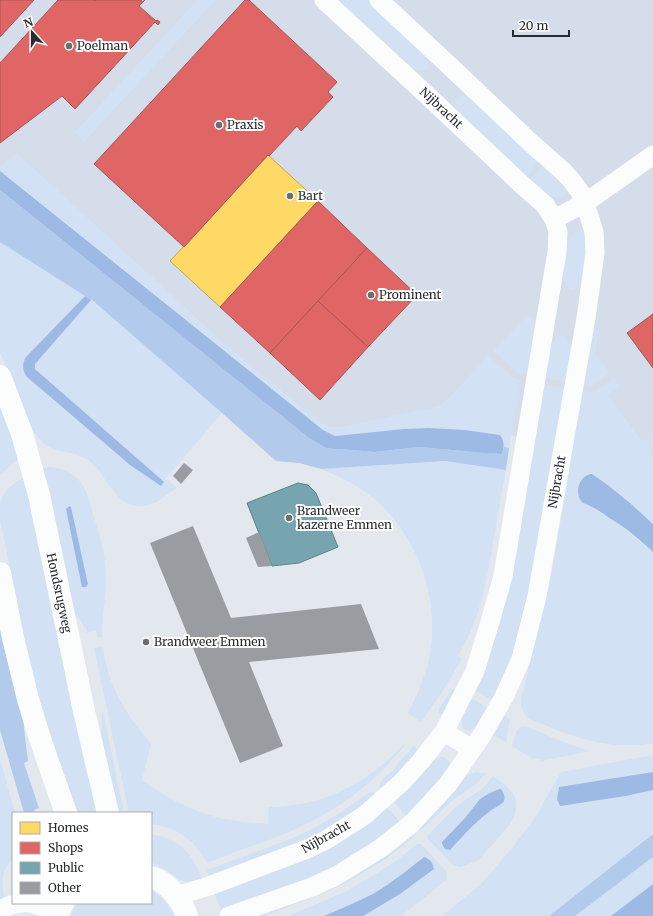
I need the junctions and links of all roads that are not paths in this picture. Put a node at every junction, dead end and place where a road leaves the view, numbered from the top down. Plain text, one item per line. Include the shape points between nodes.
1 (324, 0) edge
2 (379, 0) edge
3 (653, 155) edge
4 (585, 203) junction
5 (554, 219) junction
6 (0, 376) edge
7 (0, 573) edge
8 (444, 732) junction
9 (472, 749) junction
10 (66, 812) edge
11 (108, 812) edge
12 (152, 877) edge
13 (176, 896) junction
14 (17, 904) edge
15 (33, 904) edge
16 (0, 910) edge
17 (59, 911) edge
18 (187, 916) edge
19 (229, 916) edge

1 - 5 street, Nijbracht via 545,205
2 - 4 street, Nijbracht via 564,172 572,180
3 - 4 street
4 - 5 street
4 - 9 street, Nijbracht via 594,232 595,253 585,325 537,596 521,659 504,698
5 - 8 street, Nijbracht via 558,232 557,252 503,576 475,670
6 - 11 main road, Hondsrugweg via 22,434 39,496
7 - 10 main road via 30,706
8 - 9 street
8 - 13 street, Nijbracht via 421,761 385,798 365,815 326,840 209,886
9 - 19 street, Nijbracht via 430,805 381,848 336,876 312,887
12 - 13 main road via 161,881
13 - 18 main road
14 - 16 street
15 - 17 street

